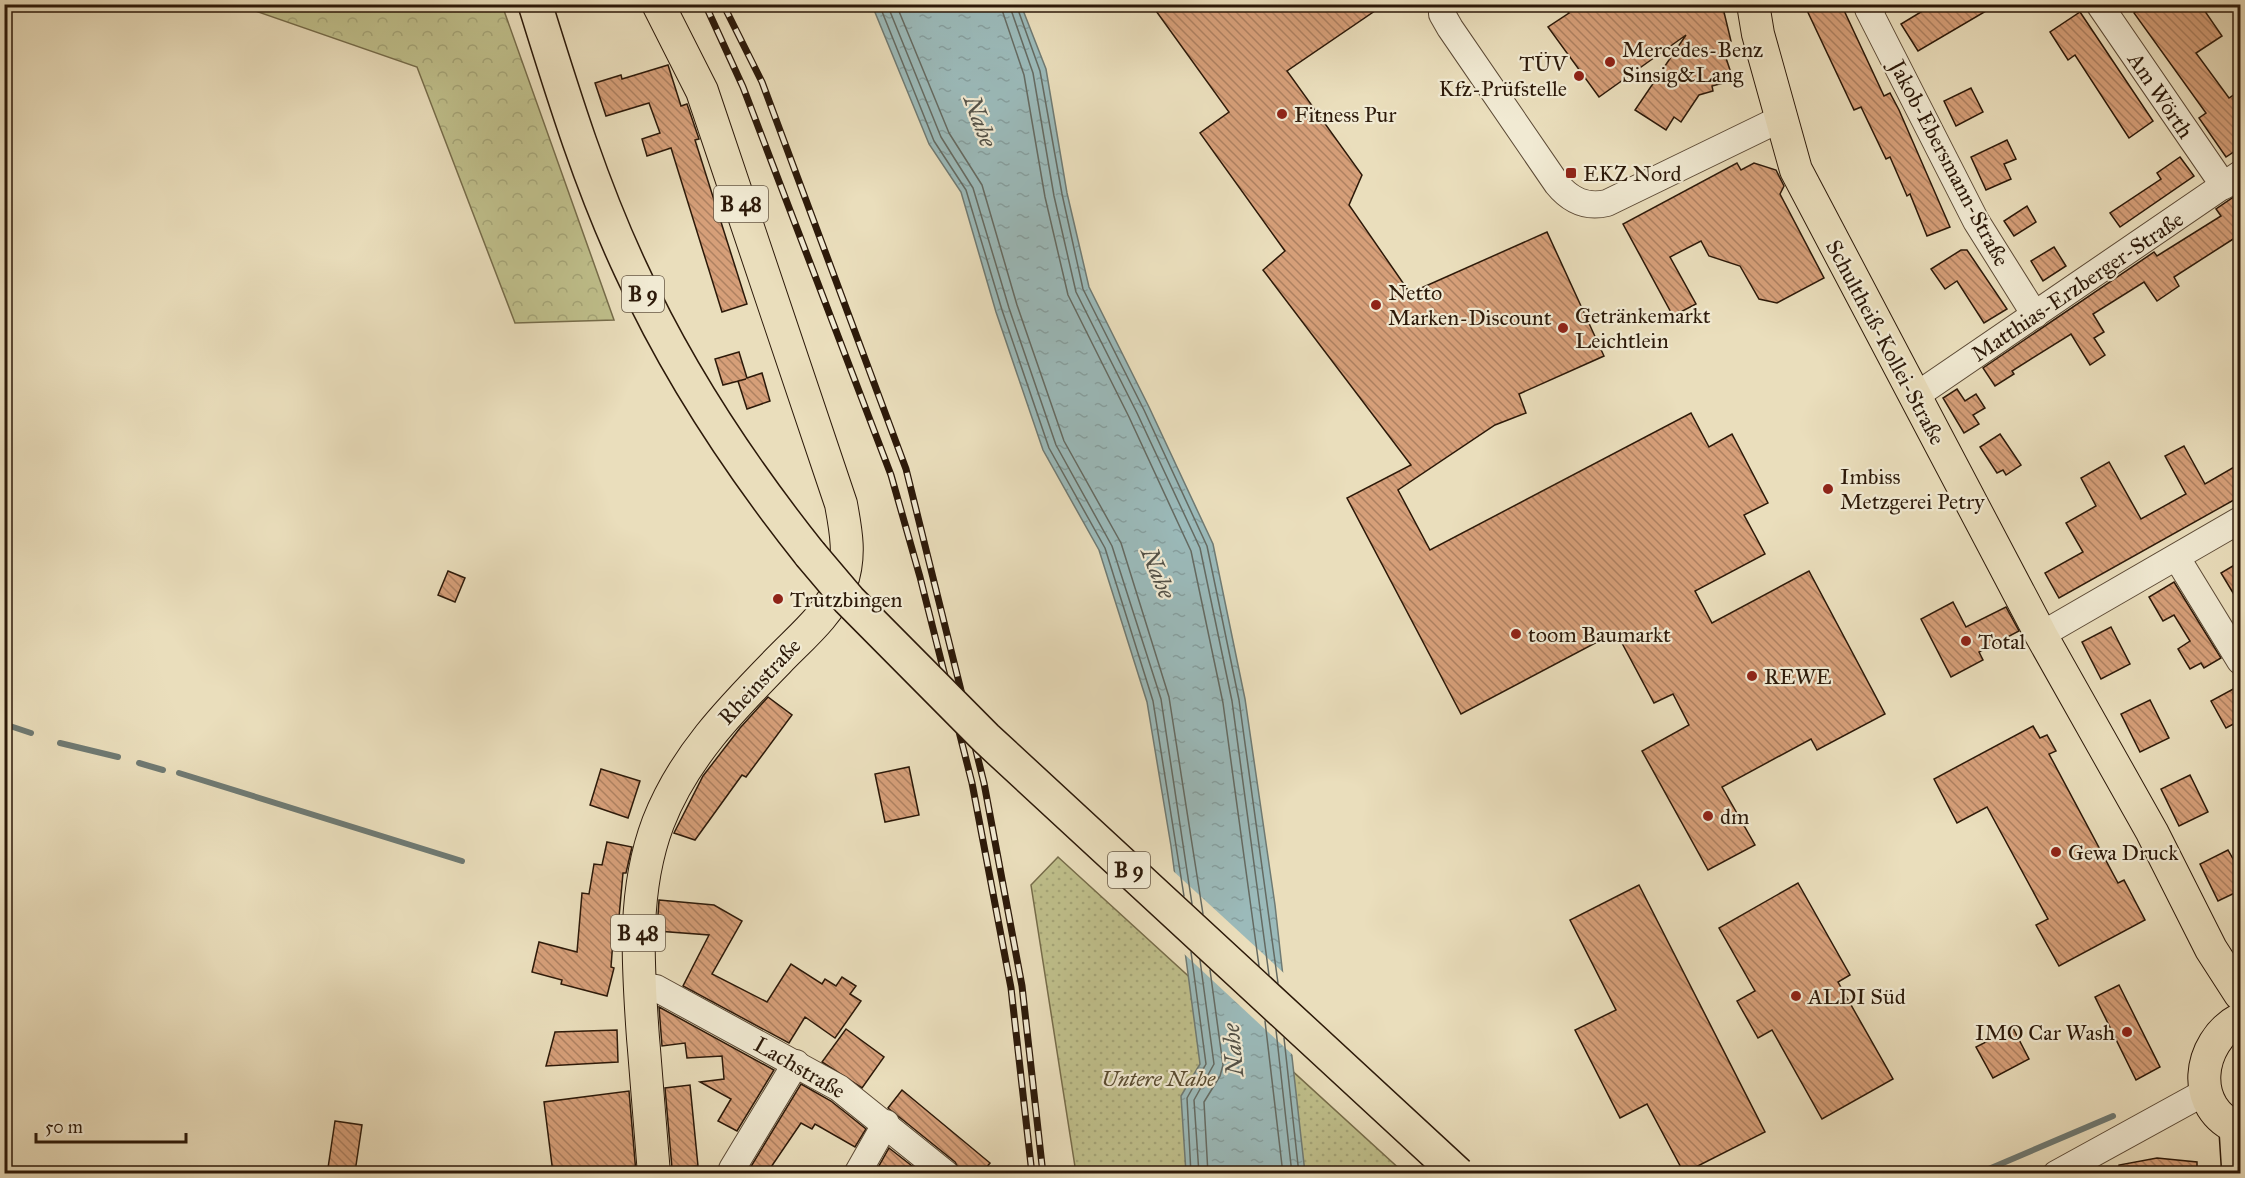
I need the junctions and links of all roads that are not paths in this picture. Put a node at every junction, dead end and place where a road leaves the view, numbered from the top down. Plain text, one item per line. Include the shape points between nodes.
1 (535, 4) edge
2 (658, 4) edge
3 (1442, 4) edge
4 (1753, 4) edge
5 (2099, 4) edge
6 (1872, 7) edge
7 (1782, 118) junction
8 (2232, 180) edge
9 (2035, 315) junction
10 (1914, 397) junction
11 (2241, 520) edge
12 (2177, 558) junction
13 (2041, 635) junction
14 (2241, 661) edge
15 (2211, 949) junction
16 (639, 986) junction
17 (2241, 994) edge
18 (2236, 1021) edge
19 (796, 1063) junction
20 (2207, 1091) junction
21 (886, 1123) junction
22 (2238, 1128) edge
23 (732, 1169) dead end
24 (654, 1173) edge
25 (857, 1173) edge
26 (946, 1173) edge
27 (1458, 1173) edge
28 (2056, 1173) edge
29 (2239, 1173) edge

1 - 27 highway, B 9, bridge via 606,212 654,316 725,440 810,554 849,600 986,738
2 - 16 main road, Rheinstraße / B 48 via 690,64 736,190 841,504 848,536 840,585 822,614 725,715 696,751 673,789 645,870 638,935
3 - 7 street via 1442,14 1450,28 1557,184 1580,203 1607,202
4 - 7 main road, Schultheiß-Kollei-Straße
5 - 8 street, Am Wörth
6 - 9 street, Jakob-Ebersmann-Straße via 1976,221
7 - 10 main road, Schultheiß-Kollei-Straße via 1796,170
8 - 9 street, Matthias-Erzberger-Straße
9 - 10 street, Matthias-Erzberger-Straße
10 - 13 main road, Schultheiß-Kollei-Straße
11 - 12 street
12 - 13 street
12 - 14 street
13 - 15 main road, Schultheiß-Kollei-Straße via 2152,832
15 - 17 main road, Schultheiß-Kollei-Straße
15 - 18 main road, Schultheiß-Kollei-Straße
16 - 19 street, Lachstraße via 656,988
16 - 24 main road, Rheinstraße / B 48
18 - 20 main road via 2217,1037 2208,1053 2204,1072
19 - 21 street, Lachstraße via 839,1088
19 - 23 street
20 - 22 main road via 2218,1112
20 - 28 street
21 - 25 street
21 - 26 street, Lachstraße
22 - 29 highway

